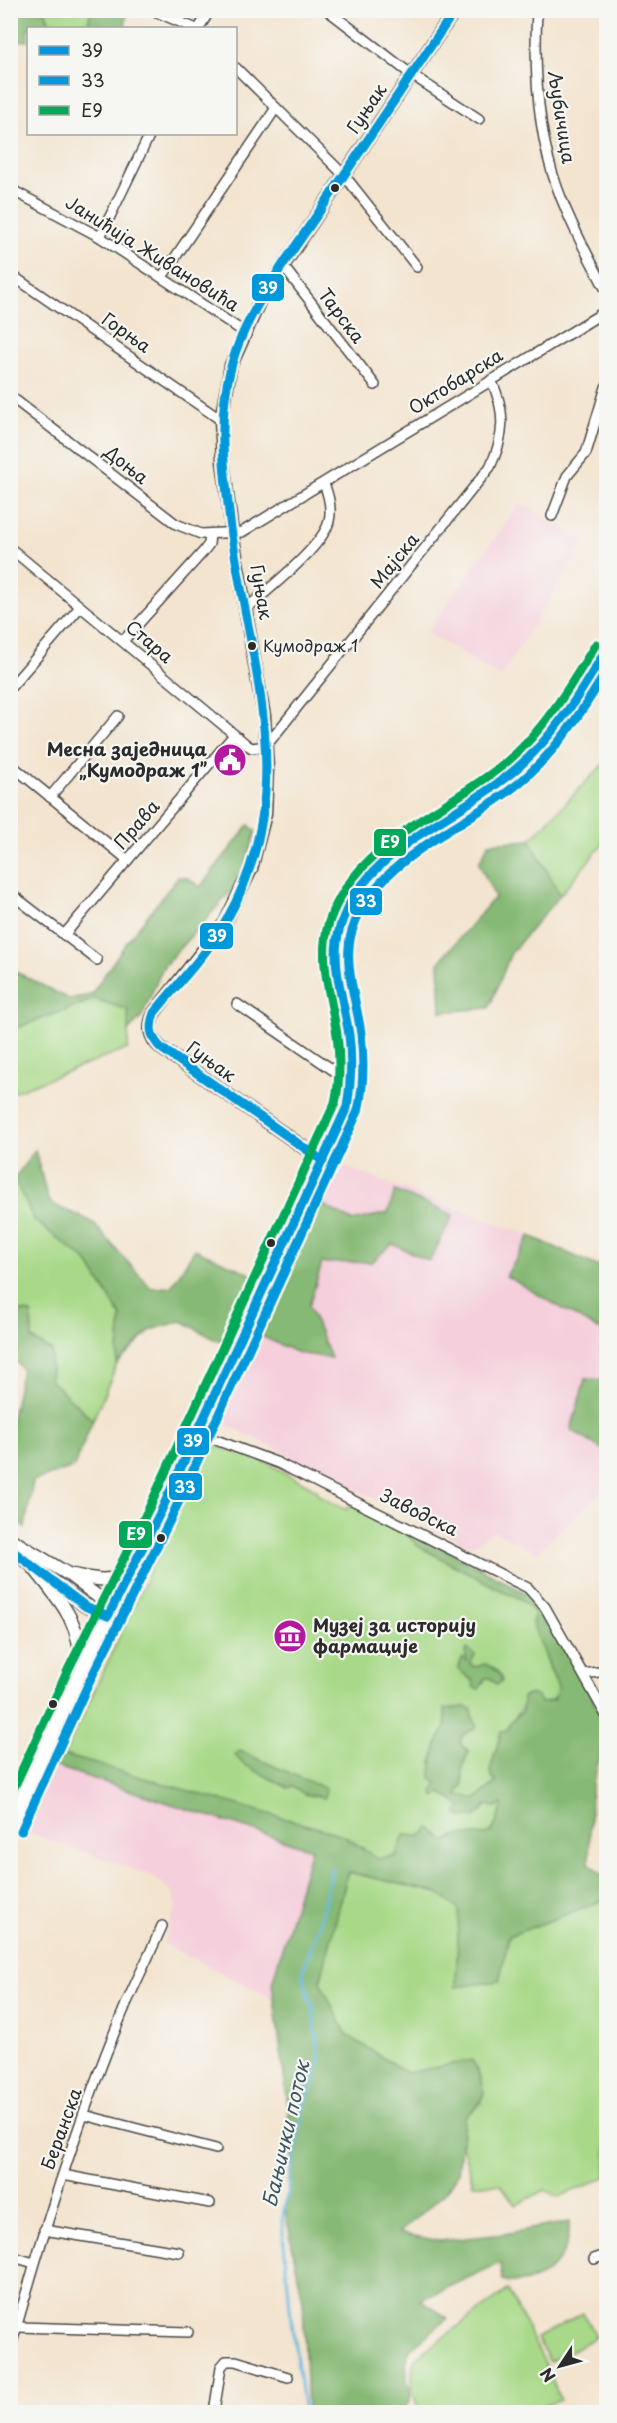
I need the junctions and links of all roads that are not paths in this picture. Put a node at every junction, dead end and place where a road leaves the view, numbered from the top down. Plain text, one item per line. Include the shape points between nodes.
1 (152, 10) edge
2 (210, 10) edge
3 (327, 10) edge
4 (455, 10) edge
5 (537, 10) edge
6 (192, 27) edge
7 (200, 27) edge
8 (237, 69) edge
9 (412, 75) junction
10 (276, 108) junction
11 (478, 119) dead end
12 (150, 135) edge
13 (344, 174) junction
14 (13, 191) edge
15 (10, 206) edge
16 (100, 237) junction
17 (283, 266) junction
18 (417, 267) dead end
19 (10, 274) edge
20 (162, 277) junction
21 (606, 290) edge
22 (606, 311) edge
23 (244, 332) junction
24 (491, 380) junction
25 (375, 385) dead end
26 (606, 387) edge
27 (10, 396) edge
28 (221, 420) junction
29 (324, 484) junction
30 (552, 516) dead end
31 (232, 533) junction
32 (210, 535) junction
33 (12, 549) edge
34 (80, 607) junction
35 (246, 609) junction
36 (123, 641) junction
37 (606, 650) edge
38 (10, 688) edge
39 (118, 716) dead end
40 (234, 735) junction
41 (266, 746) junction
42 (10, 764) edge
43 (50, 797) junction
44 (128, 860) junction
45 (10, 892) edge
46 (64, 935) junction
47 (96, 960) dead end
48 (237, 1004) dead end
49 (352, 1083) junction
50 (323, 1161) junction
51 (197, 1433) junction
52 (10, 1539) edge
53 (10, 1549) edge
54 (33, 1567) junction
55 (132, 1571) junction
56 (68, 1574) junction
57 (111, 1612) junction
58 (606, 1671) edge
59 (80, 1674) junction
60 (584, 1674) junction
61 (606, 1715) edge
62 (10, 1826) edge
63 (162, 1926) dead end
64 (84, 2115) junction
65 (216, 2149) dead end
66 (63, 2175) junction
67 (210, 2203) dead end
68 (44, 2230) junction
69 (180, 2252) dead end
70 (606, 2254) edge
71 (10, 2256) edge
72 (594, 2259) dead end
73 (34, 2263) junction
74 (17, 2327) junction
75 (188, 2332) dead end
76 (10, 2350) edge
77 (288, 2377) dead end
78 (214, 2412) edge

1 - 6 street
2 - 7 street
3 - 9 street
4 - 9 street, Гуњак
5 - 21 street, Љубичица via 535,57 547,154 576,232
8 - 10 street
9 - 11 street
9 - 13 street, Гуњак
10 - 13 street
10 - 20 street
12 - 16 street
13 - 17 street, Гуњак
13 - 18 street
14 - 15 street
14 - 16 street, Јанићија Живановића
16 - 20 street, Јанићија Живановића
17 - 23 street, Гуњак
17 - 25 street, Тарска
19 - 28 street, Горња
20 - 23 street, Јанићија Живановића
22 - 24 street, Октобарска
23 - 28 street, Гуњак via 231,365
24 - 29 street, Октобарска
24 - 41 street, Мајска via 499,397 503,430 490,467
26 - 30 street via 586,453 567,476
27 - 32 street, Доња via 176,524 194,533
28 - 31 street, Гуњак
29 - 31 street, Октобарска via 245,530
29 - 35 street via 330,506 324,533
31 - 32 street, Доња
31 - 35 street, Гуњак
32 - 36 street via 208,547
33 - 34 street, Стара
34 - 36 street, Стара
34 - 38 street
35 - 41 street, Гуњак
36 - 40 street, Стара
37 - 49 street via 560,722 525,761 489,791 391,857 351,903 340,927 337,949
39 - 43 street
40 - 41 street, Стара via 252,748
40 - 44 street, Права
41 - 50 street, Гуњак via 265,814 242,891 216,936 154,1013 150,1029 161,1048
42 - 43 street
43 - 44 street
44 - 46 street, Права
45 - 46 street
46 - 47 street
48 - 49 street
49 - 50 street via 347,1107
50 - 51 street
51 - 55 street
51 - 60 street, Заводска via 278,1463 526,1586 545,1607
52 - 56 street
53 - 54 street
54 - 57 street via 86,1606
54 - 59 street via 73,1620 81,1644
55 - 56 street via 110,1580
55 - 57 street
56 - 57 street
57 - 59 street
58 - 60 street
59 - 62 street
60 - 61 street, Заводска
63 - 64 street, Беранска via 124,2010
64 - 65 street
64 - 66 street, Беранска
66 - 67 street
66 - 68 street, Беранска
68 - 69 street
68 - 73 street, Беранска
70 - 72 street
71 - 73 street
73 - 74 street, Беранска
74 - 75 street
74 - 76 street, Беранска
77 - 78 street via 236,2361 223,2363

